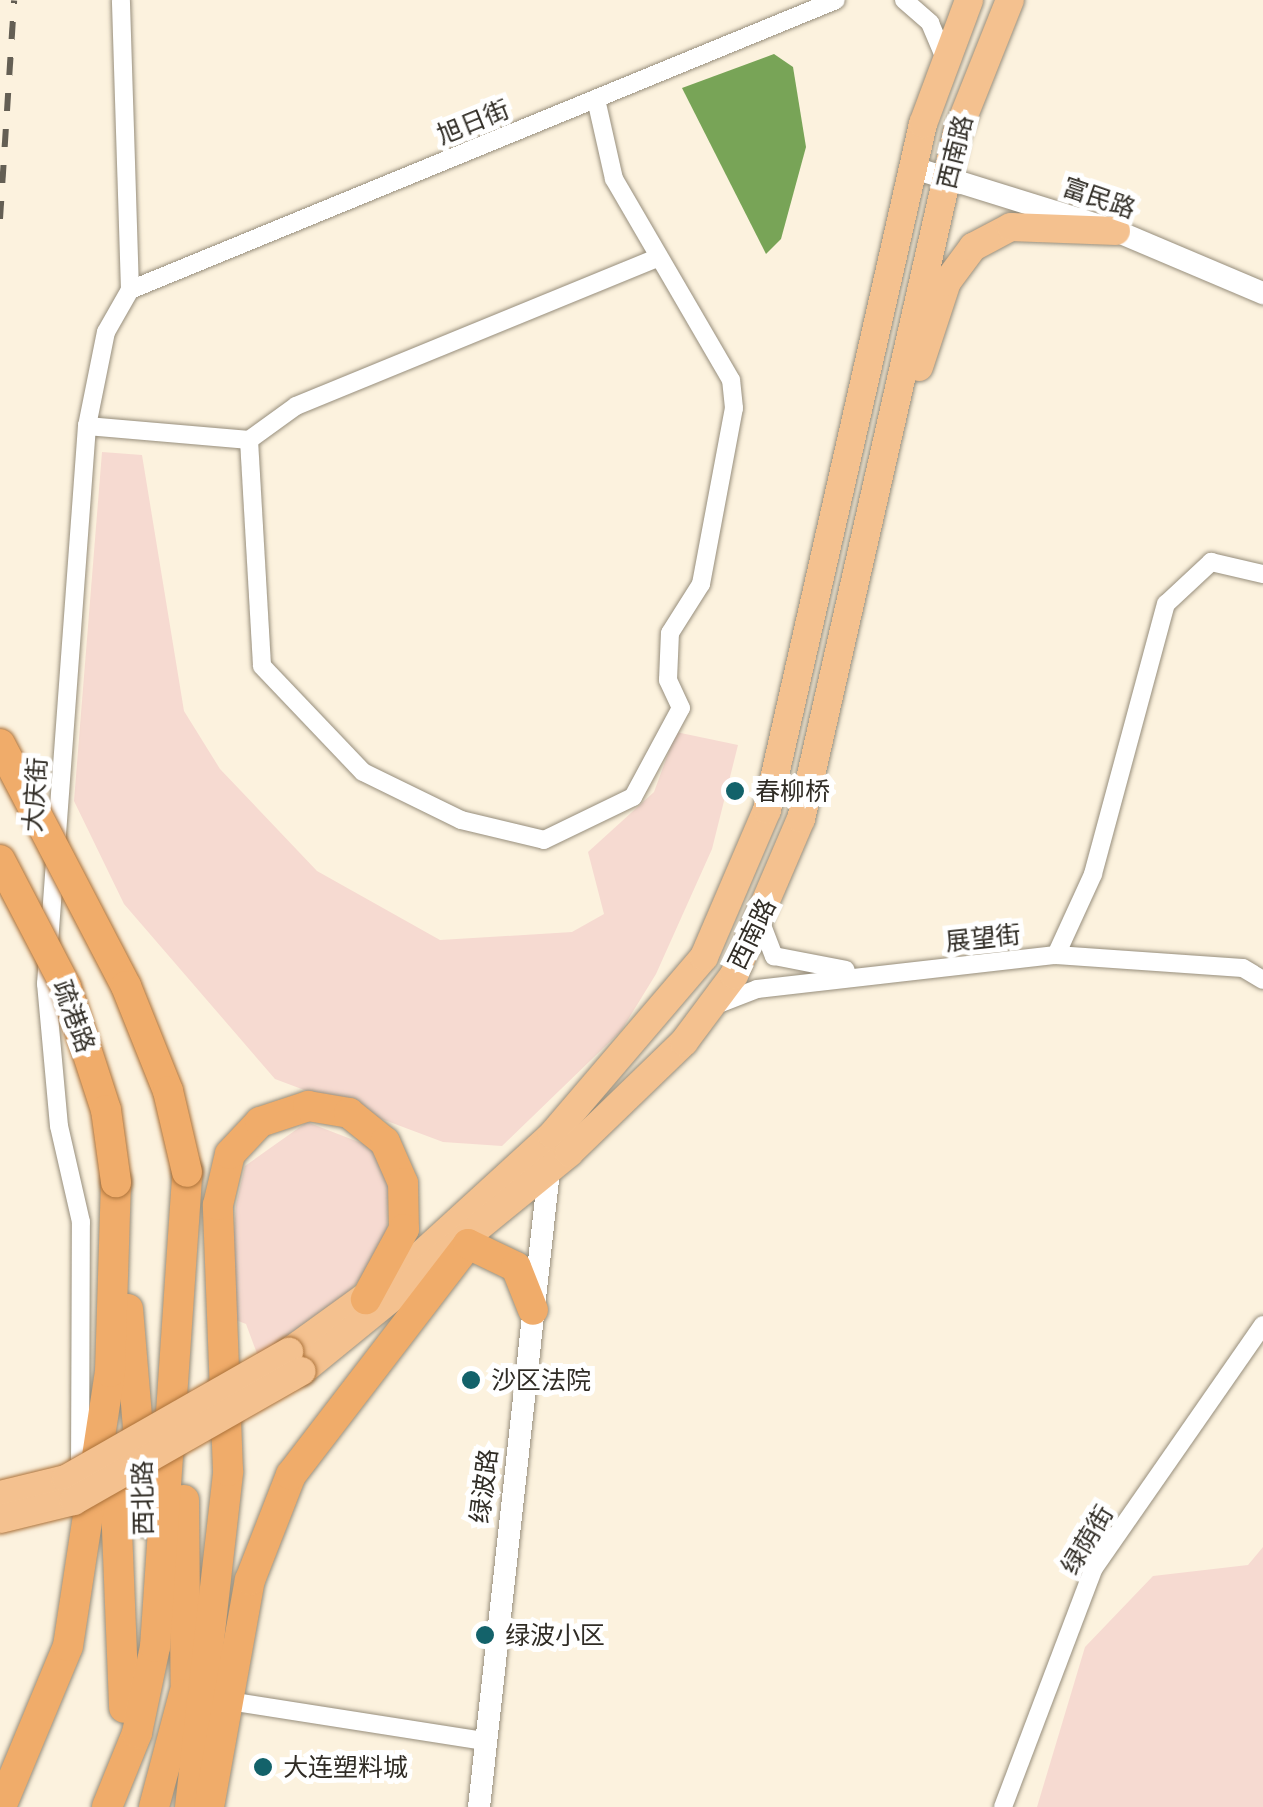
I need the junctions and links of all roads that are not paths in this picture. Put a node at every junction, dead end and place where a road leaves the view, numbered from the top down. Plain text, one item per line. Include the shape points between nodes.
1 (121, 0) edge
2 (836, 0) edge
3 (904, 0) edge
4 (969, 0) edge
5 (1010, 0) edge
6 (945, 58) junction
7 (596, 98) junction
8 (914, 168) junction
9 (948, 178) junction
10 (1116, 231) junction
11 (659, 257) junction
12 (130, 290) junction
13 (1263, 292) edge
14 (86, 426) junction
15 (890, 427) junction
16 (249, 440) junction
17 (1263, 574) edge
18 (0, 744) edge
19 (0, 860) edge
20 (760, 918) junction
21 (1056, 955) junction
22 (897, 972) junction
23 (1263, 980) edge
24 (710, 1008) junction
25 (187, 1172) junction
26 (548, 1172) junction
27 (116, 1182) junction
28 (468, 1244) junction
29 (366, 1299) junction
30 (532, 1310) junction
31 (1263, 1325) edge
32 (296, 1362) junction
33 (110, 1372) junction
34 (0, 1495) edge
35 (0, 1519) edge
36 (76, 1600) junction
37 (186, 1690) junction
38 (229, 1701) junction
39 (124, 1708) junction
40 (484, 1741) junction
41 (1, 1807) edge
42 (87, 1807) edge
43 (107, 1807) edge
44 (154, 1807) edge
45 (187, 1807) edge
46 (209, 1807) edge
47 (478, 1807) edge
48 (1003, 1807) edge

1 - 12 street
2 - 7 street, 旭日街
3 - 6 street via 930,24
4 - 6 main road, 西南路
5 - 9 main road, 西南路
6 - 8 main road, 西南路
7 - 11 street via 614,179
7 - 12 street, 旭日街
8 - 9 street, 富民路
8 - 29 main road, 西南路 via 767,810 704,956 552,1135
9 - 10 street, 富民路
9 - 15 main road, 西南路
10 - 13 street, 富民路
10 - 15 main road via 1011,228 973,247 947,282
11 - 16 street via 296,406
11 - 16 street via 731,380 734,408 700,584 670,633 668,680 681,708 633,797 595,822 544,840 462,820 363,772 262,666
12 - 14 street, 大庆街 via 106,332
14 - 16 street
14 - 36 street, 大庆街 via 46,984 59,1126 81,1222
15 - 20 main road, 西南路 via 801,818
17 - 21 street via 1211,562 1166,604 1092,874
18 - 25 highway, bridge via 126,986 168,1090
19 - 27 highway, 疏港路, bridge via 66,987 106,1110
20 - 22 street via 774,956
20 - 24 main road, 西南路
21 - 22 street, 展望街
21 - 23 street, 展望街 via 1243,968
22 - 24 street, 展望街 via 757,989
24 - 26 main road, 西南路
25 - 37 highway
25 - 43 highway, 西北路 via 178,1393 155,1647 138,1734
26 - 28 main road, 西南路
26 - 30 street, 绿波路
27 - 33 highway
27 - 39 highway, 西北路 via 148,1490
28 - 30 highway via 516,1267
28 - 32 main road, 西南路
28 - 38 highway via 290,1475 250,1580
29 - 32 main road, 西南路
29 - 45 highway via 404,1229 403,1183 385,1142 349,1112 308,1106 260,1122 230,1154 218,1206 228,1471
30 - 40 street, 绿波路
31 - 48 street, 绿荫街 via 1094,1568
32 - 34 main road, 西南路, bridge via 66,1479
32 - 35 main road, 西南路, bridge via 74,1501
33 - 36 highway
33 - 39 highway
36 - 41 highway via 58,1690
37 - 44 highway
37 - 45 highway
38 - 40 street
38 - 46 highway
39 - 42 highway, 西北路
40 - 47 street, 绿波路

